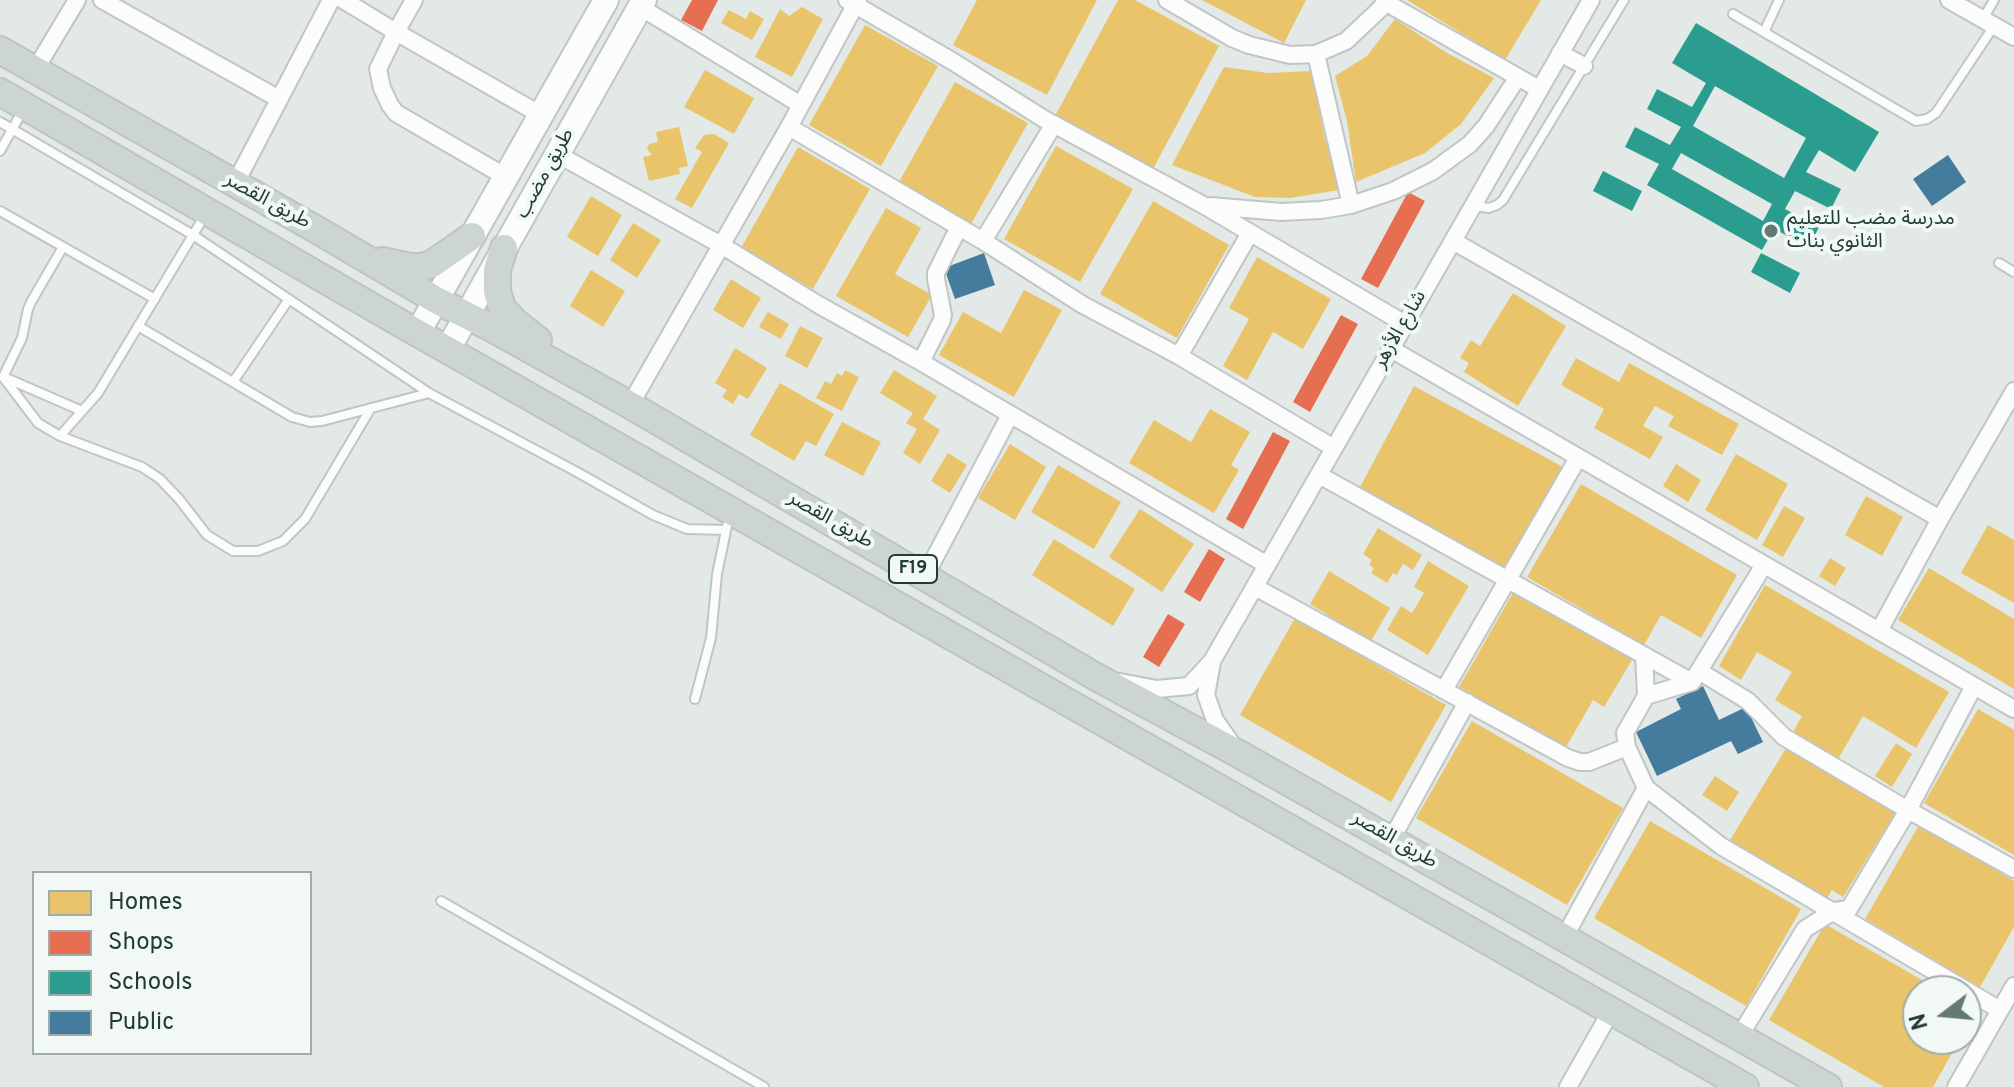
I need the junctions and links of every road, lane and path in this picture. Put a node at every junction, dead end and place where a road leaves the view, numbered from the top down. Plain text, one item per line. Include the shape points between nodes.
1 (77, 0) edge
2 (102, 0) edge
3 (331, 0) edge
4 (343, 0) edge
5 (414, 0) edge
6 (606, 0) edge
7 (1167, 0) edge
8 (1591, 0) edge
9 (1624, 0) edge
10 (1779, 0) edge
11 (1949, 0) edge
12 (1994, 0) edge
13 (1386, 1) edge
14 (854, 2) edge
15 (642, 4) edge
16 (1733, 14) dead end
17 (1988, 22) junction
18 (396, 32) junction
19 (1764, 32) junction
20 (2014, 37) edge
21 (0, 50) edge
22 (1560, 53) junction
23 (1316, 54) junction
24 (1584, 66) junction
25 (35, 70) junction
26 (1518, 77) junction
27 (1539, 89) junction
28 (0, 92) edge
29 (279, 99) junction
30 (801, 105) junction
31 (541, 115) junction
32 (19, 117) junction
33 (0, 122) edge
34 (1054, 124) junction
35 (789, 127) junction
36 (0, 151) edge
37 (557, 154) junction
38 (506, 177) junction
39 (235, 184) junction
40 (1474, 204) junction
41 (1351, 205) junction
42 (1205, 206) junction
43 (208, 210) junction
44 (0, 211) edge
45 (959, 227) junction
46 (1250, 233) junction
47 (193, 235) junction
48 (472, 236) junction
49 (983, 241) junction
50 (1453, 241) junction
51 (721, 245) junction
52 (63, 247) junction
53 (504, 248) junction
54 (358, 255) junction
55 (1999, 263) dead end
56 (2014, 272) edge
57 (155, 299) junction
58 (289, 299) junction
59 (436, 300) junction
60 (467, 315) junction
61 (1405, 324) junction
62 (138, 326) junction
63 (418, 332) junction
64 (448, 349) junction
65 (1391, 349) junction
66 (1179, 356) junction
67 (921, 362) junction
68 (2, 375) edge
69 (233, 382) junction
70 (598, 387) junction
71 (2014, 391) edge
72 (429, 393) junction
73 (630, 405) junction
74 (371, 408) junction
75 (82, 411) junction
76 (1010, 415) junction
77 (60, 436) junction
78 (1334, 448) junction
79 (1578, 458) junction
80 (1319, 475) junction
81 (1940, 519) junction
82 (728, 520) junction
83 (1267, 565) junction
84 (1764, 565) junction
85 (925, 576) junction
86 (1508, 579) junction
87 (1255, 587) junction
88 (1879, 631) junction
89 (1644, 655) junction
90 (1212, 661) junction
91 (1696, 676) junction
92 (1098, 678) junction
93 (1974, 686) junction
94 (1444, 690) junction
95 (1646, 696) junction
96 (695, 699) dead end
97 (1467, 702) junction
98 (2014, 709) edge
99 (1627, 747) junction
100 (1239, 754) junction
101 (1646, 788) junction
102 (1908, 810) junction
103 (1391, 840) junction
104 (2014, 869) edge
105 (441, 901) dead end
106 (1834, 911) junction
107 (1564, 938) junction
108 (2014, 986) edge
109 (2000, 1010) junction
110 (1611, 1011) junction
111 (1739, 1037) junction
112 (764, 1087) edge
113 (1568, 1087) edge
114 (1745, 1087) edge
115 (1828, 1087) edge
116 (1956, 1087) edge

1 - 25 street
2 - 29 street
3 - 29 street
4 - 18 street
5 - 18 street
6 - 31 main road, طريق مضب
7 - 23 street via 1249,45 1290,55
8 - 22 street, شارع الأزهر
9 - 24 lane
10 - 19 lane
11 - 17 street
12 - 17 lane
13 - 23 street via 1346,41
13 - 26 street
14 - 30 street
14 - 34 street
15 - 30 street
15 - 37 main road, طريق مضب
16 - 19 lane
17 - 19 lane via 1936,113 1916,121
17 - 20 street
18 - 31 street
18 - 38 street via 378,69 396,113
21 - 25 main road, طريق القصر / F19
22 - 24 street
22 - 27 street, شارع الأزهر
23 - 41 street
24 - 40 lane via 1503,200 1489,208
25 - 39 main road, طريق القصر / F19
26 - 27 street
26 - 41 street via 1486,126 1461,152 1414,182
27 - 40 street, شارع الأزهر
28 - 32 main road, طريق القصر / F19
29 - 39 street
30 - 35 street
31 - 38 main road, طريق مضب
32 - 33 lane
32 - 36 lane
32 - 43 main road, طريق القصر / F19
32 - 47 lane
34 - 42 street
34 - 49 street
35 - 45 street
35 - 51 street
37 - 51 street
37 - 53 main road, طريق مضب
38 - 48 main road, طريق مضب
39 - 54 main road, طريق القصر / F19
40 - 50 street, شارع الأزهر
41 - 42 street via 1281,212
42 - 46 street
43 - 47 lane
43 - 63 main road, طريق القصر / F19
44 - 52 lane
45 - 49 street
45 - 67 street via 936,273 943,315
46 - 61 street
46 - 66 street
47 - 57 lane
47 - 58 lane
48 - 54 main road via 421,267
48 - 59 main road, طريق مضب
49 - 66 street via 1083,305
50 - 61 street, شارع الأزهر
50 - 81 street
51 - 67 street
51 - 73 street
52 - 57 lane
52 - 68 lane via 31,302 22,338
53 - 60 main road, طريق مضب
53 - 70 main road via 497,270 502,308
54 - 59 main road, طريق القصر / F19
55 - 56 lane
57 - 62 lane
58 - 69 lane
58 - 72 lane
59 - 60 main road, طريق القصر / F19
59 - 63 main road, طريق مضب
60 - 64 main road, طريق مضب
60 - 70 main road, طريق القصر / F19
61 - 65 street, شارع الأزهر
62 - 69 lane
62 - 75 lane
63 - 64 main road, طريق القصر / F19
64 - 82 main road, طريق القصر / F19
65 - 78 street, شارع الأزهر
65 - 79 street
66 - 78 street
67 - 76 street
68 - 75 lane
68 - 77 lane via 38,423
69 - 74 lane via 310,422
70 - 73 main road, طريق القصر / F19
71 - 81 street
72 - 74 lane
72 - 82 lane via 653,515 687,529
73 - 85 main road, طريق القصر / F19
74 - 77 lane via 305,519 283,541 258,551 233,551 207,535 160,479 142,467
75 - 77 lane
76 - 83 street
76 - 85 street
78 - 80 street, شارع الأزهر
79 - 84 street
79 - 86 street
80 - 83 street, شارع الأزهر
80 - 86 street
81 - 88 street
82 - 96 lane via 711,638
82 - 110 main road, طريق القصر / F19
83 - 87 street, شارع الأزهر
84 - 88 street
84 - 91 street
85 - 92 main road, طريق القصر / F19
86 - 89 street
86 - 94 street
87 - 90 street, شارع الأزهر
87 - 94 street
88 - 93 street
89 - 91 street
89 - 95 street
90 - 92 street, شارع الأزهر via 1189,686 1180,688
90 - 100 street, شارع الأزهر via 1206,695 1210,709
91 - 95 street
91 - 102 street via 1748,701 1784,737
92 - 100 main road, طريق القصر / F19
93 - 98 street
93 - 102 street
94 - 97 street
95 - 99 street via 1625,733
97 - 99 street via 1580,762
97 - 103 street
99 - 101 street
100 - 103 main road, طريق القصر / F19
101 - 106 street via 1721,846
101 - 107 street
102 - 104 street
102 - 106 street via 1849,909
103 - 107 main road, طريق القصر / F19
105 - 112 lane
106 - 109 street
106 - 111 street via 1805,929
107 - 111 main road, طريق القصر / F19
108 - 109 street
109 - 116 street
110 - 113 street
110 - 114 main road, طريق القصر / F19
111 - 115 main road, طريق القصر / F19

